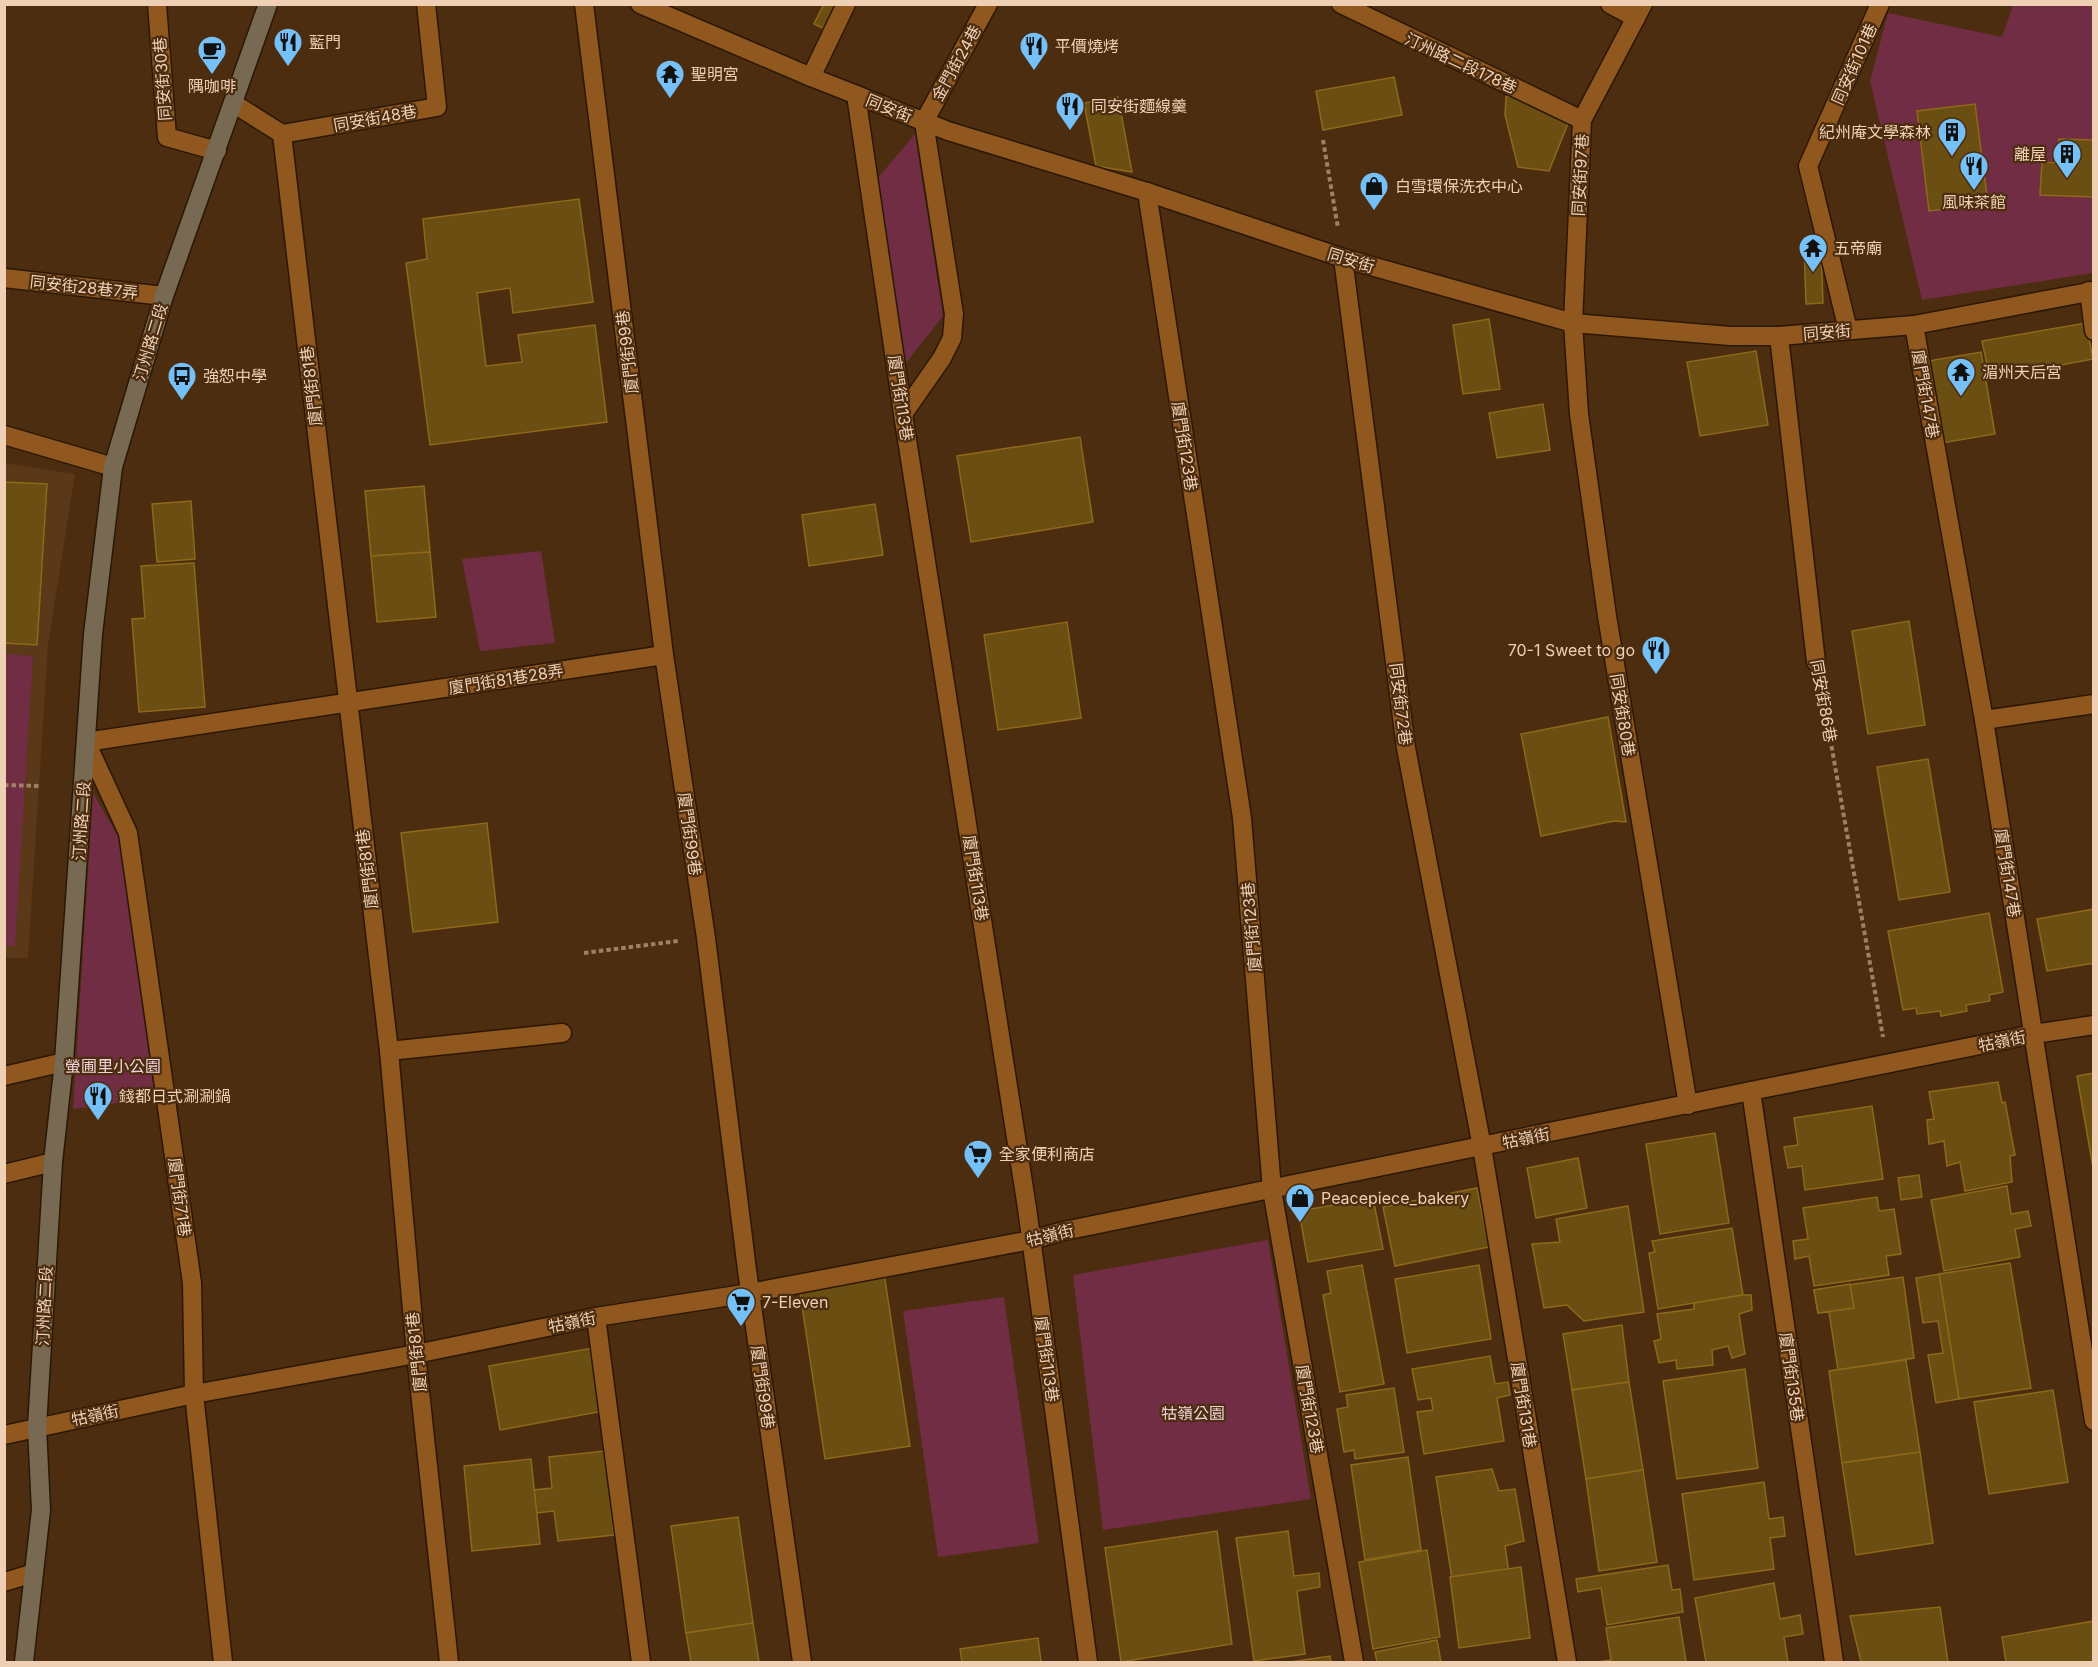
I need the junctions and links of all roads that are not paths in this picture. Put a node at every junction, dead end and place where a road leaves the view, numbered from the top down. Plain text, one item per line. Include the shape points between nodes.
1 (157, 4) edge
2 (268, 4) edge
3 (426, 4) edge
4 (584, 4) edge
5 (640, 4) edge
6 (846, 4) edge
7 (988, 4) edge
8 (1341, 4) edge
9 (1610, 4) edge
10 (1880, 4) edge
11 (657, 9) edge
12 (1371, 11) edge
13 (1640, 11) edge
14 (812, 77) junction
15 (856, 95) junction
16 (233, 103) junction
17 (1582, 120) junction
18 (924, 122) junction
19 (282, 134) junction
20 (217, 151) junction
21 (1147, 192) junction
22 (1343, 258) junction
23 (4, 278) edge
24 (2091, 291) edge
25 (164, 296) junction
26 (1573, 323) junction
27 (1914, 325) junction
28 (1848, 330) junction
29 (2094, 331) edge
30 (1779, 336) junction
31 (903, 414) junction
32 (4, 435) edge
33 (113, 467) junction
34 (664, 655) junction
35 (1816, 662) road end
36 (347, 703) junction
37 (2094, 704) edge
38 (1984, 720) junction
39 (86, 742) junction
40 (2094, 1025) edge
41 (562, 1033) dead end
42 (2034, 1034) junction
43 (389, 1051) junction
44 (64, 1062) junction
45 (4, 1076) edge
46 (1751, 1091) junction
47 (1688, 1105) junction
48 (1482, 1147) junction
49 (53, 1162) junction
50 (4, 1174) edge
51 (1272, 1190) junction
52 (1031, 1240) junction
53 (750, 1293) junction
54 (596, 1317) junction
55 (416, 1354) junction
56 (194, 1394) junction
57 (2094, 1421) edge
58 (37, 1427) junction
59 (4, 1435) edge
60 (34, 1573) junction
61 (4, 1582) edge
62 (24, 1662) edge
63 (223, 1662) edge
64 (449, 1662) edge
65 (641, 1662) edge
66 (802, 1662) edge
67 (1088, 1662) edge
68 (1354, 1662) edge
69 (1567, 1662) edge
70 (1834, 1662) edge

1 - 20 street, 同安街30巷 via 167,137
2 - 16 street, 汀州路二段
3 - 19 street, 同安街48巷 via 437,107
4 - 34 street, 廈門街99巷
5 - 11 street, 同安街
6 - 14 street
7 - 18 street, 金門街24巷
8 - 12 street, 汀州路二段178巷
9 - 13 street
10 - 28 street, 同安街101巷 via 1808,166
11 - 14 street, 同安街
12 - 17 street, 汀州路二段178巷
13 - 17 street, 同安街97巷
14 - 15 street, 同安街
15 - 18 street, 同安街
15 - 31 street, 廈門街113巷
16 - 19 street
16 - 20 street, 汀州路二段
17 - 26 street, 同安街97巷
18 - 21 street, 同安街
18 - 31 street via 954,314 952,338 942,358
19 - 36 street, 廈門街81巷
20 - 25 street, 汀州路二段
21 - 22 street, 同安街
21 - 51 street, 廈門街123巷 via 1242,818
22 - 26 street, 同安街
22 - 48 street, 同安街72巷 via 1406,748
23 - 25 street, 同安街28巷7弄
24 - 27 street, 同安街
24 - 29 street
25 - 33 street, 汀州路二段
26 - 30 street, 同安街 via 1730,336
26 - 47 street, 同安街80巷 via 1579,414 1607,616
27 - 28 street, 同安街
27 - 38 street, 廈門街147巷
28 - 30 street, 同安街
30 - 35 street, 同安街86巷
31 - 52 street, 廈門街113巷
32 - 33 street
33 - 39 street, 汀州路二段 via 93,634
34 - 36 street, 廈門街81巷28弄
34 - 53 street, 廈門街99巷 via 706,938
36 - 39 street, 廈門街81巷28弄
36 - 43 street, 廈門街81巷
37 - 38 street
38 - 42 street, 廈門街147巷
39 - 44 street, 汀州路二段
39 - 56 street, 廈門街71巷 via 128,833 192,1282
40 - 42 street, 牯嶺街
41 - 43 street
42 - 46 street, 牯嶺街
42 - 57 street, 廈門街147巷
43 - 55 street, 廈門街81巷
44 - 45 street
44 - 49 street, 汀州路二段
46 - 47 street, 牯嶺街
46 - 70 street, 廈門街135巷
47 - 48 street, 牯嶺街
48 - 51 street, 牯嶺街
48 - 69 street, 廈門街131巷
49 - 50 street
49 - 58 street, 汀州路二段
51 - 52 street, 牯嶺街
51 - 68 street, 廈門街123巷
52 - 53 street, 牯嶺街
52 - 67 street, 廈門街113巷
53 - 54 street, 牯嶺街
53 - 66 street, 廈門街99巷
54 - 55 street, 牯嶺街
54 - 65 street
55 - 56 street, 牯嶺街
55 - 64 street, 廈門街81巷
56 - 58 street, 牯嶺街
56 - 63 street, 廈門街71巷
58 - 59 street, 牯嶺街
58 - 60 street, 汀州路二段 via 41,1510
60 - 61 street
60 - 62 street, 汀州路二段

